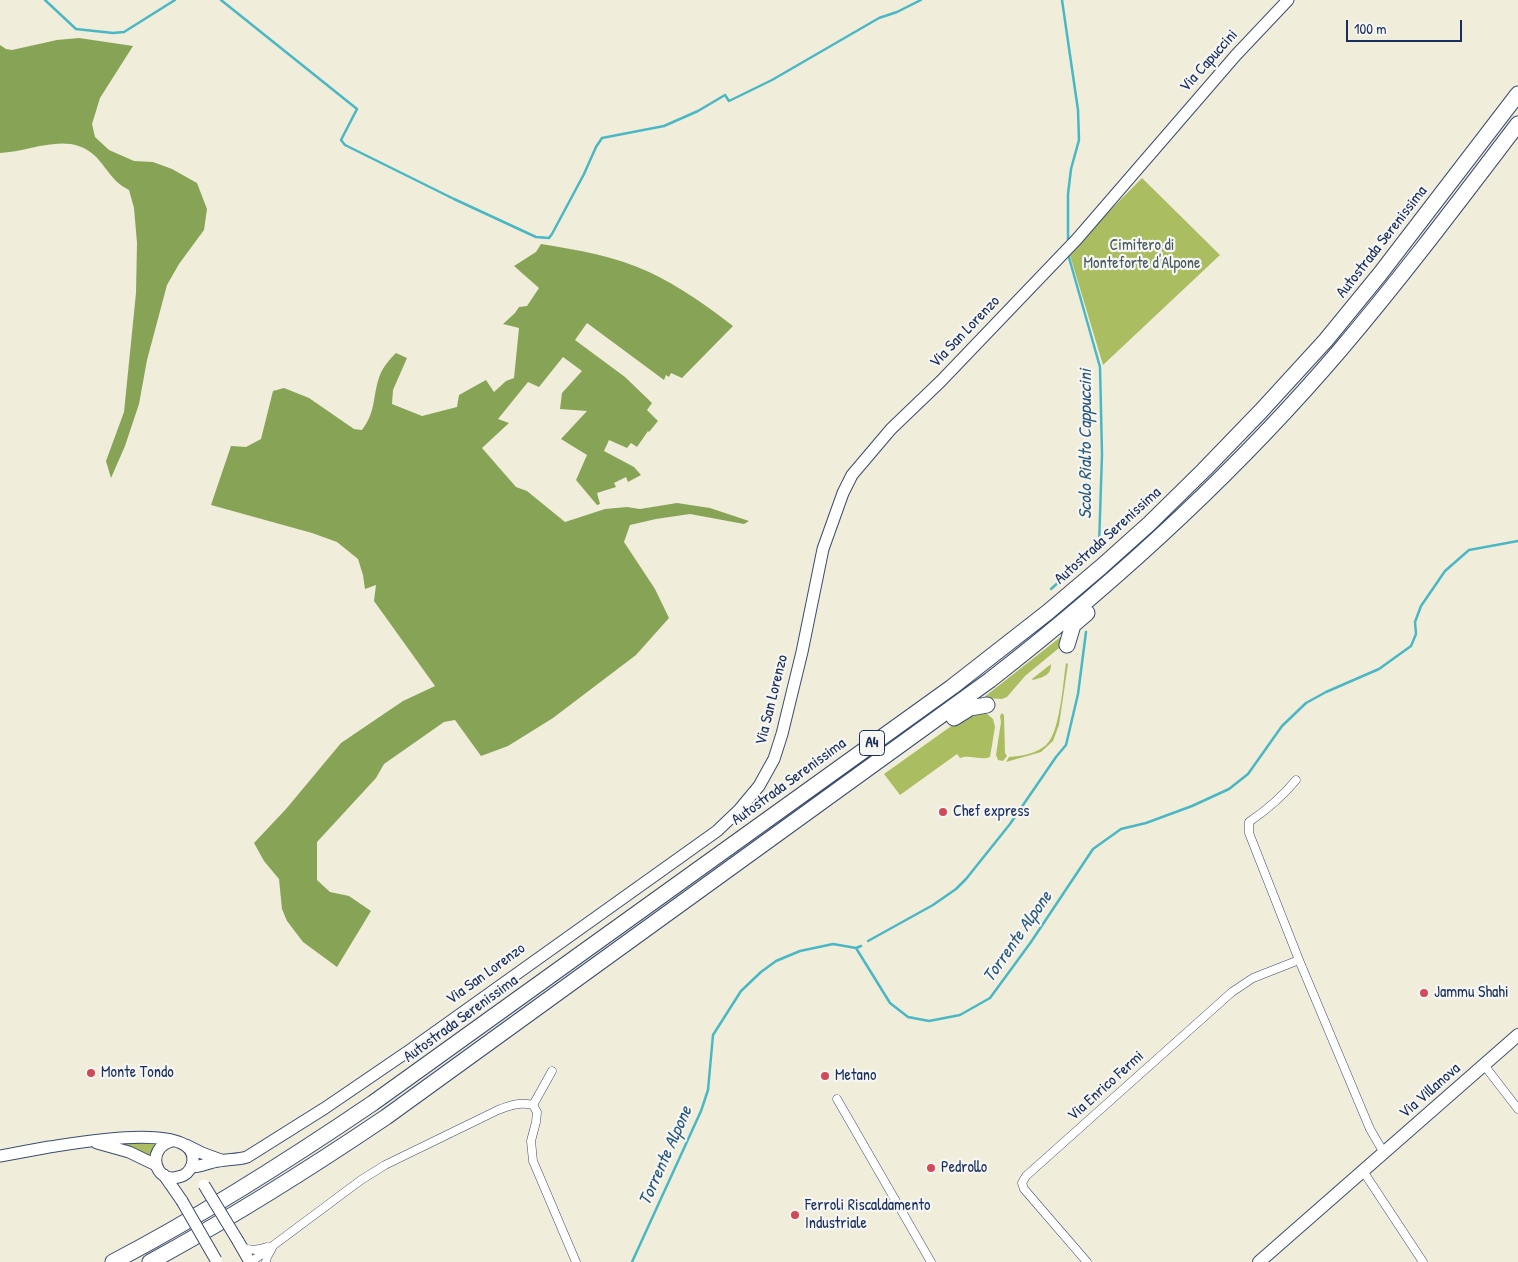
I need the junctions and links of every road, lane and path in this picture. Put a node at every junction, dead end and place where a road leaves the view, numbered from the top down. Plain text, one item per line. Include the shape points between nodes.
1 (1288, 0) edge
2 (1518, 94) edge
3 (1518, 124) edge
4 (1157, 146) joint
5 (1118, 575) junction
6 (1067, 645) dead end
7 (987, 705) dead end
8 (891, 752) junction
9 (1296, 780) dead end
10 (1299, 960) junction
11 (1518, 1035) edge
12 (1484, 1065) junction
13 (552, 1071) dead end
14 (838, 1100) dead end
15 (533, 1105) junction
16 (1518, 1109) edge
17 (172, 1141) junction
18 (83, 1142) junction
19 (184, 1143) junction
20 (1384, 1153) junction
21 (0, 1156) edge
22 (221, 1160) junction
23 (156, 1165) junction
24 (1363, 1171) junction
25 (198, 1173) junction
26 (164, 1175) junction
27 (240, 1244) junction
28 (274, 1244) junction
29 (217, 1261) edge
30 (113, 1262) edge
31 (150, 1262) edge
32 (250, 1262) edge
33 (266, 1262) edge
34 (576, 1262) edge
35 (931, 1262) edge
36 (1088, 1262) edge
37 (1258, 1262) edge
38 (1423, 1262) edge

1 - 4 street, Via Capuccini
2 - 30 highway, Autostrada Serenissima / A4 via 1380,274 1268,404 1149,524 1048,612 952,687 373,1103 225,1200
3 - 5 highway, Autostrada Serenissima / A4 via 1340,350 1216,483
4 - 22 street, Via San Lorenzo via 1077,239 892,429 852,475 823,549 774,759 759,786 739,810 716,831 343,1096 247,1157
5 - 6 highway via 1073,625
5 - 8 highway, Autostrada Serenissima / A4 via 1004,670
7 - 8 highway via 966,710 924,737
8 - 31 highway, Autostrada Serenissima / A4 via 378,1122 314,1166
9 - 10 street via 1282,797 1249,822 1249,833
10 - 20 street via 1370,1129
10 - 36 street, Via Enrico Fermi via 1253,978 1232,992 1026,1176 1022,1183 1024,1189
11 - 12 main road, Via Villanova
12 - 16 street
12 - 20 main road, Via Villanova
13 - 15 street
14 - 35 street
15 - 28 street via 514,1104 384,1165
15 - 34 street via 537,1112 531,1141 533,1161
17 - 18 street via 140,1136
17 - 19 street
17 - 23 street via 158,1149
18 - 21 street
18 - 23 street via 108,1145
19 - 22 street, Via San Lorenzo
19 - 25 street via 191,1152
20 - 24 main road, Via Villanova
22 - 25 street, Via San Lorenzo
23 - 26 street
24 - 37 main road, Via Villanova
24 - 38 street
25 - 26 street via 174,1178
25 - 27 street, bridge
26 - 29 street, bridge
27 - 28 street via 246,1250 257,1250
27 - 32 street
28 - 32 street
28 - 33 street

